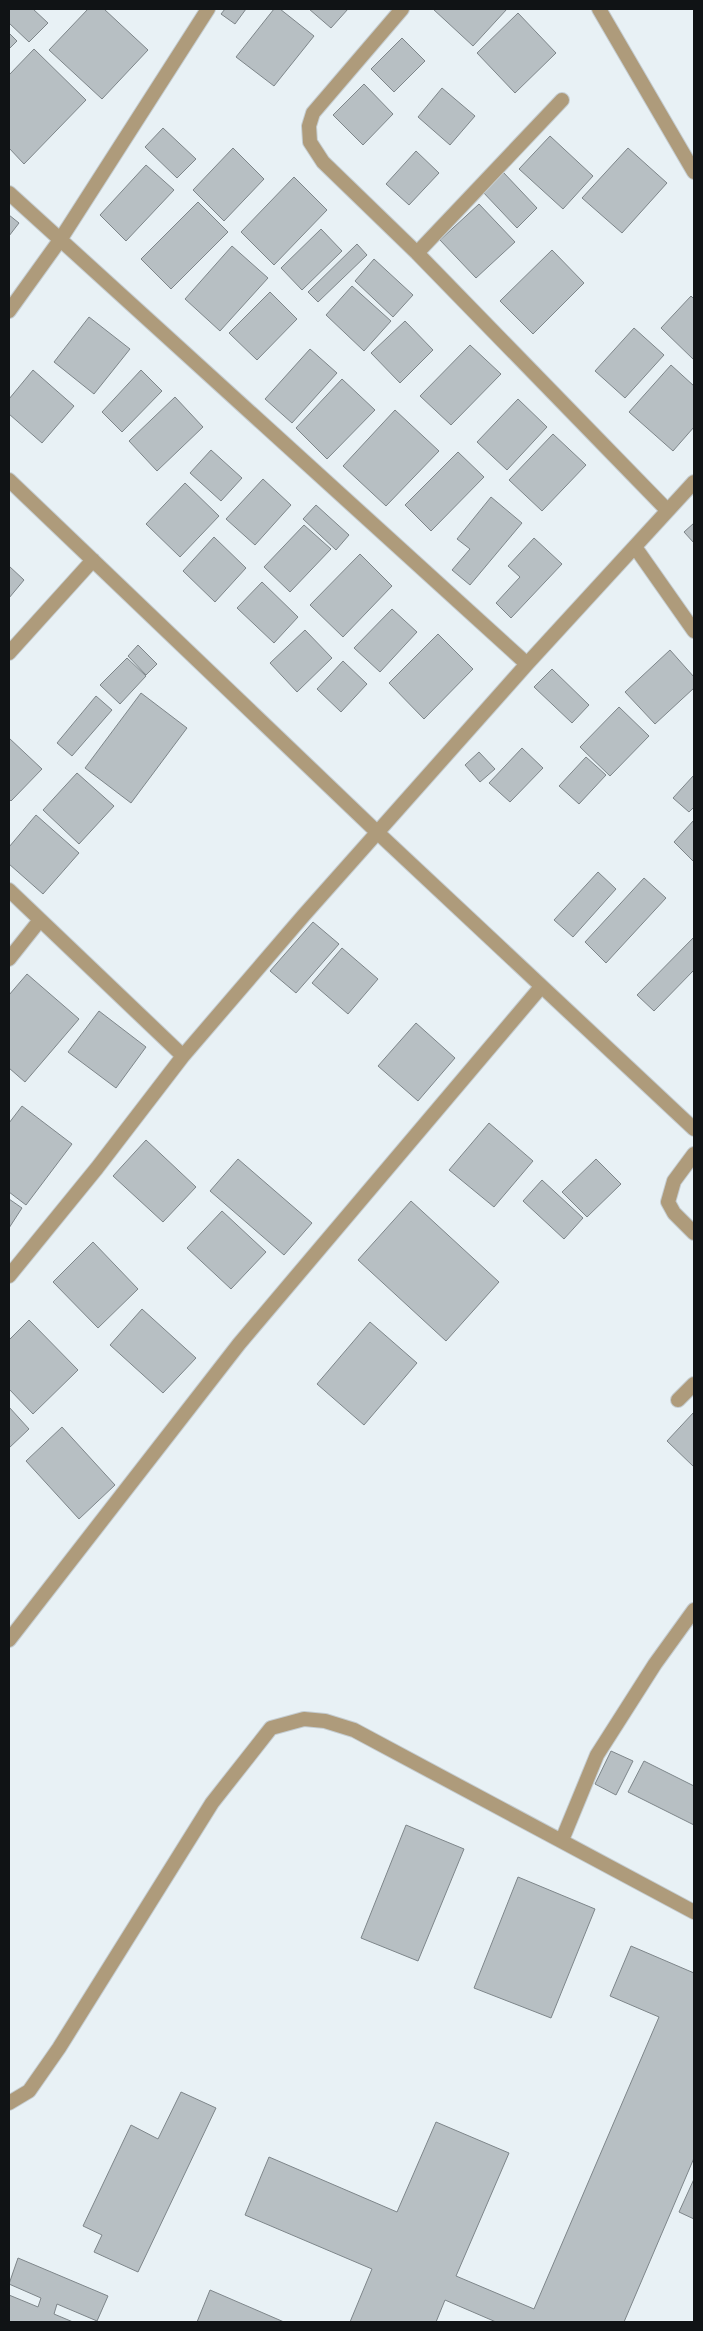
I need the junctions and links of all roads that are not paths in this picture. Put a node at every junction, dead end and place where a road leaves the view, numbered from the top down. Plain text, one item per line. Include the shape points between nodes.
1 (208, 9) edge
2 (402, 9) edge
3 (599, 9) edge
4 (562, 100) dead end
5 (694, 172) edge
6 (9, 193) edge
7 (60, 240) junction
8 (417, 253) junction
9 (9, 311) edge
10 (9, 480) edge
11 (694, 482) edge
12 (667, 510) junction
13 (635, 547) junction
14 (93, 560) junction
15 (694, 630) edge
16 (9, 653) edge
17 (527, 664) junction
18 (378, 833) junction
19 (9, 890) edge
20 (40, 920) junction
21 (9, 959) edge
22 (541, 987) junction
23 (183, 1056) junction
24 (694, 1129) edge
25 (694, 1154) edge
26 (694, 1233) edge
27 (9, 1276) edge
28 (694, 1384) edge
29 (678, 1400) dead end
30 (694, 1610) edge
31 (9, 1640) edge
32 (562, 1840) junction
33 (694, 1912) edge
34 (9, 2103) edge

1 - 7 street
2 - 8 street via 313,113 309,126 310,142 322,162
3 - 5 street
4 - 8 street
6 - 7 street
7 - 9 street
7 - 17 street
8 - 12 street
10 - 14 street
11 - 12 street
12 - 13 street
13 - 15 street
13 - 17 street
14 - 16 street
14 - 18 street
17 - 18 street
18 - 22 street
18 - 23 street
19 - 20 street
20 - 21 street
20 - 23 street
22 - 24 street
22 - 31 street via 239,1344
23 - 27 street
25 - 26 street via 674,1182 668,1202
28 - 29 street
30 - 32 street via 597,1755
32 - 33 street
32 - 34 street via 354,1730 325,1721 304,1719 271,1728 212,1803 54,2055 28,2091

